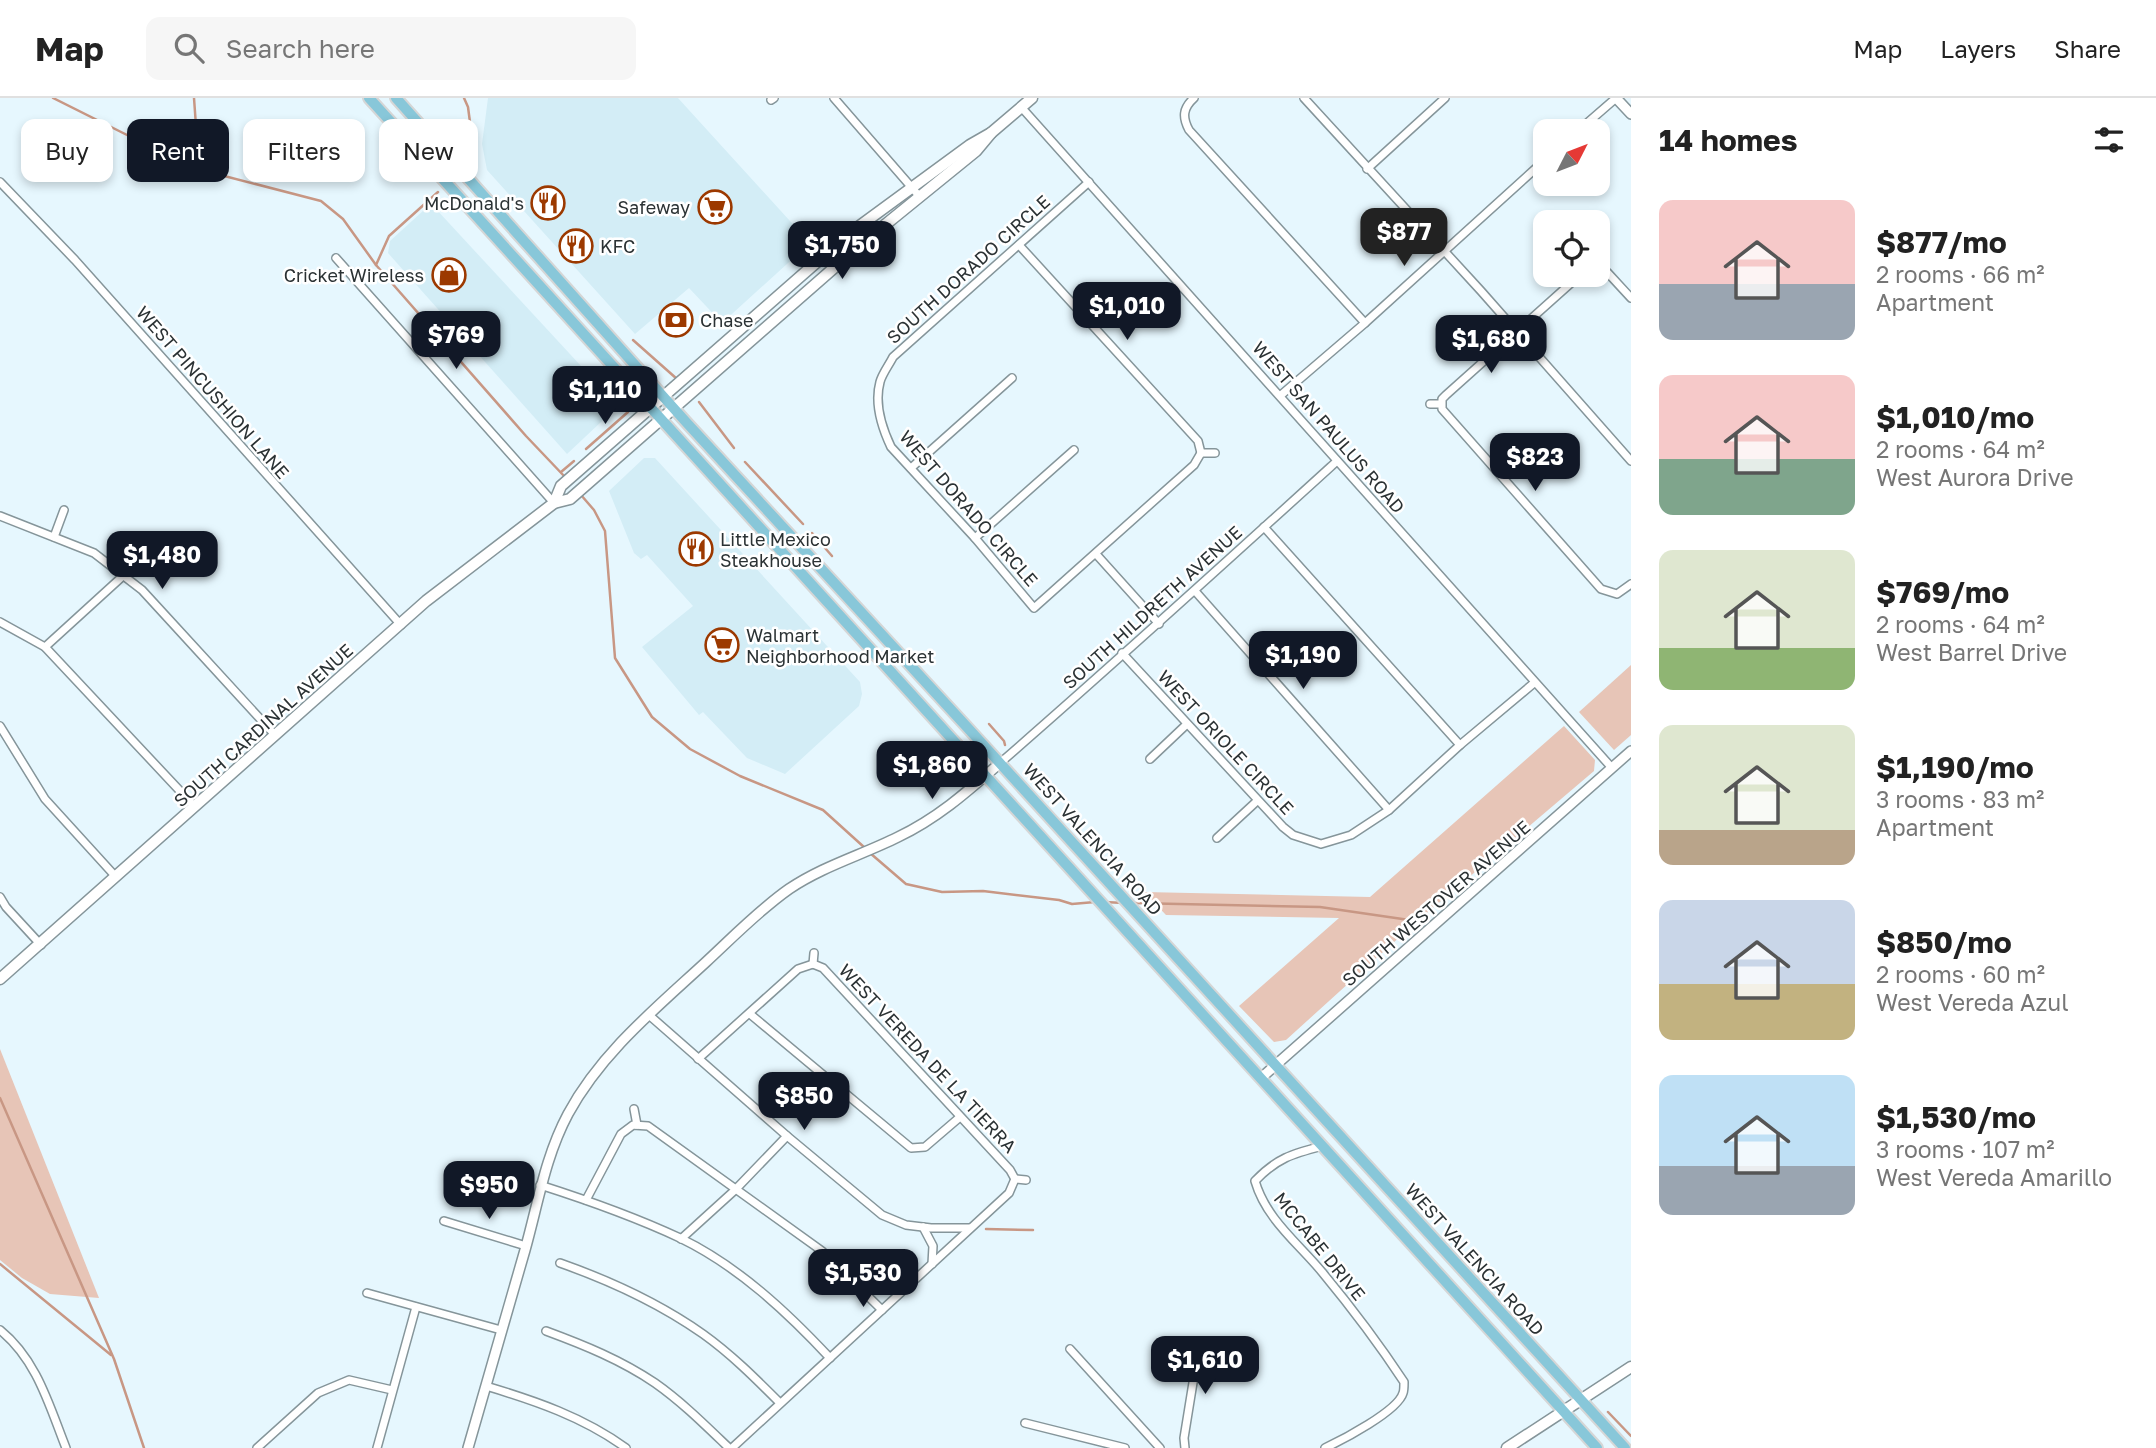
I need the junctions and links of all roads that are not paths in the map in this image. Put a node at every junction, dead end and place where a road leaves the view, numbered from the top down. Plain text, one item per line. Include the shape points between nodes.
1 (369, 98) edge
2 (396, 98) edge
3 (834, 98) edge
4 (1032, 98) edge
5 (1194, 98) edge
6 (1304, 98) edge
7 (1445, 98) edge
8 (1616, 98) edge
9 (1022, 108) junction
10 (1631, 114) edge
11 (1592, 119) edge
12 (991, 134) junction
13 (1367, 169) junction
14 (1533, 171) edge
15 (0, 182) edge
16 (1089, 182) junction
17 (911, 187) junction
18 (479, 190) junction
19 (920, 197) junction
20 (465, 204) junction
21 (1019, 245) junction
22 (1443, 251) junction
23 (336, 258) dead end
24 (1610, 275) edge
25 (1567, 287) edge
26 (1631, 298) edge
27 (1365, 323) junction
28 (1516, 332) junction
29 (1012, 378) dead end
30 (1281, 395) junction
31 (663, 396) junction
32 (1430, 404) dead end
33 (1441, 404) junction
34 (650, 408) junction
35 (674, 409) junction
36 (660, 420) junction
37 (883, 428) joint
38 (1074, 450) dead end
39 (1201, 453) junction
40 (1215, 453) dead end
41 (1337, 461) junction
42 (1631, 461) edge
43 (911, 468) junction
44 (555, 503) junction
45 (64, 510) dead end
46 (0, 516) edge
47 (1264, 527) junction
48 (54, 537) junction
49 (975, 538) junction
50 (1096, 554) junction
51 (124, 575) junction
52 (835, 582) junction
53 (1631, 584) edge
54 (1195, 590) junction
55 (819, 593) junction
56 (1612, 594) junction
57 (1611, 604) dead end
58 (0, 622) edge
59 (1159, 624) junction
60 (401, 625) junction
61 (45, 647) junction
62 (1122, 653) junction
63 (1534, 683) junction
64 (1187, 724) junction
65 (0, 726) edge
66 (275, 735) junction
67 (1460, 745) junction
68 (1631, 751) edge
69 (1150, 759) dead end
70 (1000, 763) junction
71 (1612, 768) junction
72 (986, 775) junction
73 (1257, 801) junction
74 (195, 807) junction
75 (1389, 810) junction
76 (1217, 838) dead end
77 (116, 877) junction
78 (0, 897) edge
79 (41, 945) junction
80 (814, 953) dead end
81 (813, 964) junction
82 (0, 979) edge
83 (750, 1014) junction
84 (649, 1015) junction
85 (698, 1059) junction
86 (1275, 1066) junction
87 (1261, 1078) junction
88 (634, 1110) dead end
89 (960, 1117) junction
90 (637, 1125) junction
91 (787, 1136) junction
92 (1322, 1146) junction
93 (1015, 1179) junction
94 (1026, 1180) dead end
95 (540, 1185) junction
96 (735, 1190) junction
97 (586, 1200) junction
98 (444, 1222) dead end
99 (923, 1227) junction
100 (971, 1228) junction
101 (681, 1239) junction
102 (526, 1246) junction
103 (559, 1263) dead end
104 (932, 1264) junction
105 (367, 1293) dead end
106 (416, 1307) junction
107 (882, 1310) junction
108 (0, 1330) edge
109 (501, 1330) junction
110 (546, 1331) dead end
111 (1203, 1342) dead end
112 (1070, 1349) dead end
113 (830, 1358) junction
114 (1631, 1367) edge
115 (486, 1385) junction
116 (392, 1390) junction
117 (1581, 1400) junction
118 (779, 1402) junction
119 (1563, 1411) junction
120 (1025, 1423) dead end
121 (66, 1448) edge
122 (257, 1448) edge
123 (376, 1448) edge
124 (468, 1448) edge
125 (626, 1448) edge
126 (731, 1448) edge
127 (1125, 1448) edge
128 (1160, 1448) edge
129 (1185, 1448) edge
130 (1325, 1448) edge
131 (1507, 1448) edge
132 (1597, 1448) edge
133 (1625, 1448) edge

1 - 20 main road, WEST VALENCIA ROAD
2 - 18 main road, WEST VALENCIA ROAD
3 - 17 street
4 - 9 main road, SOUTH CARDINAL AVENUE
5 - 27 street via 1184,114 1193,135
6 - 13 street
7 - 13 street
8 - 10 street
8 - 11 street
9 - 12 main road, SOUTH CARDINAL AVENUE
9 - 16 street, WEST SAN PAULUS ROAD
12 - 17 main road, SOUTH CARDINAL AVENUE
12 - 19 main road, SOUTH CARDINAL AVENUE
13 - 22 street
14 - 22 street
15 - 60 street, WEST PINCUSHION LANE
16 - 21 street, SOUTH DORADO CIRCLE
16 - 30 street, WEST SAN PAULUS ROAD
17 - 19 street
17 - 31 main road, SOUTH CARDINAL AVENUE via 832,247
18 - 20 main road
18 - 31 main road, WEST VALENCIA ROAD
19 - 35 main road, SOUTH CARDINAL AVENUE
20 - 34 main road, WEST VALENCIA ROAD
21 - 37 street, SOUTH DORADO CIRCLE via 893,357 880,381
21 - 39 street via 1198,441
22 - 27 street
22 - 28 street
23 - 44 street
24 - 26 street
25 - 28 street
27 - 30 street
28 - 33 street
28 - 42 street
29 - 43 street
30 - 41 street, WEST SAN PAULUS ROAD
31 - 34 main road, SOUTH CARDINAL AVENUE
31 - 35 main road, WEST VALENCIA ROAD
32 - 33 street
33 - 56 street via 1444,413 1601,589
34 - 36 main road, WEST VALENCIA ROAD
34 - 44 main road, SOUTH CARDINAL AVENUE via 561,486
35 - 36 main road, SOUTH CARDINAL AVENUE
35 - 52 main road, WEST VALENCIA ROAD
36 - 44 main road, SOUTH CARDINAL AVENUE via 571,497
36 - 55 main road, WEST VALENCIA ROAD
37 - 43 street, WEST DORADO CIRCLE via 891,447
38 - 49 street
39 - 40 street
39 - 50 street via 1194,465
41 - 47 street, SOUTH HILDRETH AVENUE
41 - 63 street, WEST SAN PAULUS ROAD
43 - 49 street, WEST DORADO CIRCLE
44 - 60 main road, SOUTH CARDINAL AVENUE
45 - 48 street
46 - 48 street
47 - 54 street, SOUTH HILDRETH AVENUE
47 - 67 street
48 - 51 street via 94,554
49 - 50 street, WEST DORADO CIRCLE via 1034,608
50 - 59 street
51 - 61 street
51 - 66 street
52 - 55 main road
52 - 70 main road, WEST VALENCIA ROAD
53 - 56 street
54 - 59 street, SOUTH HILDRETH AVENUE
54 - 75 street
55 - 72 main road, WEST VALENCIA ROAD
56 - 57 street
58 - 61 street
59 - 62 street, SOUTH HILDRETH AVENUE
60 - 66 main road, SOUTH CARDINAL AVENUE
61 - 74 street
62 - 64 street, WEST ORIOLE CIRCLE
62 - 70 street, SOUTH HILDRETH AVENUE
63 - 67 street, WEST ORIOLE CIRCLE
63 - 71 street, WEST SAN PAULUS ROAD
64 - 69 street
64 - 73 street, WEST ORIOLE CIRCLE
65 - 77 street via 45,799
66 - 74 main road, SOUTH CARDINAL AVENUE
67 - 75 street, WEST ORIOLE CIRCLE
68 - 71 street, SOUTH WESTOVER AVENUE
70 - 72 street, SOUTH HILDRETH AVENUE
70 - 86 main road, WEST VALENCIA ROAD
71 - 86 street, SOUTH WESTOVER AVENUE
72 - 84 street via 926,822 838,862 777,898
72 - 87 main road, WEST VALENCIA ROAD
73 - 75 street, WEST ORIOLE CIRCLE via 1293,835 1321,844 1351,835
73 - 76 street
74 - 77 main road, SOUTH CARDINAL AVENUE
77 - 79 main road, SOUTH CARDINAL AVENUE
78 - 79 street
79 - 82 main road, SOUTH CARDINAL AVENUE
80 - 81 street
81 - 83 street via 799,969
81 - 89 street, WEST VEREDA DE LA TIERRA via 823,968
83 - 85 street
83 - 89 street via 911,1147 925,1147
84 - 85 street
84 - 95 street via 585,1087 568,1114
85 - 91 street
86 - 87 street, SOUTH WESTOVER AVENUE
86 - 117 main road, WEST VALENCIA ROAD
87 - 92 main road, WEST VALENCIA ROAD
88 - 90 street
89 - 93 street, WEST VEREDA DE LA TIERRA
90 - 96 street via 648,1126
90 - 97 street via 621,1134
91 - 96 street
91 - 99 street via 882,1215
92 - 119 main road, WEST VALENCIA ROAD
92 - 130 street, MCCABE DRIVE via 1269,1166 1255,1181 1260,1198 1347,1303 1404,1382 1399,1401 1358,1432
93 - 94 street
93 - 100 street via 1009,1193
95 - 97 street
95 - 102 street
96 - 101 street
96 - 107 street via 822,1251
97 - 101 street
98 - 102 street
99 - 100 street
99 - 104 street via 933,1247
100 - 104 street
101 - 113 street via 759,1290
102 - 109 street
103 - 118 street via 646,1298 741,1364
104 - 107 street
105 - 106 street
106 - 109 street
106 - 116 street
107 - 113 street
108 - 121 street via 32,1367
109 - 115 street
110 - 126 street via 589,1347 654,1383
111 - 129 street
112 - 128 street
113 - 118 street
114 - 117 main road
115 - 124 street
115 - 125 street via 566,1412
116 - 122 street via 349,1380 318,1393
116 - 123 street
117 - 119 main road
117 - 133 main road, WEST VALENCIA ROAD
118 - 126 street
119 - 131 main road
119 - 132 main road, WEST VALENCIA ROAD
120 - 127 street

